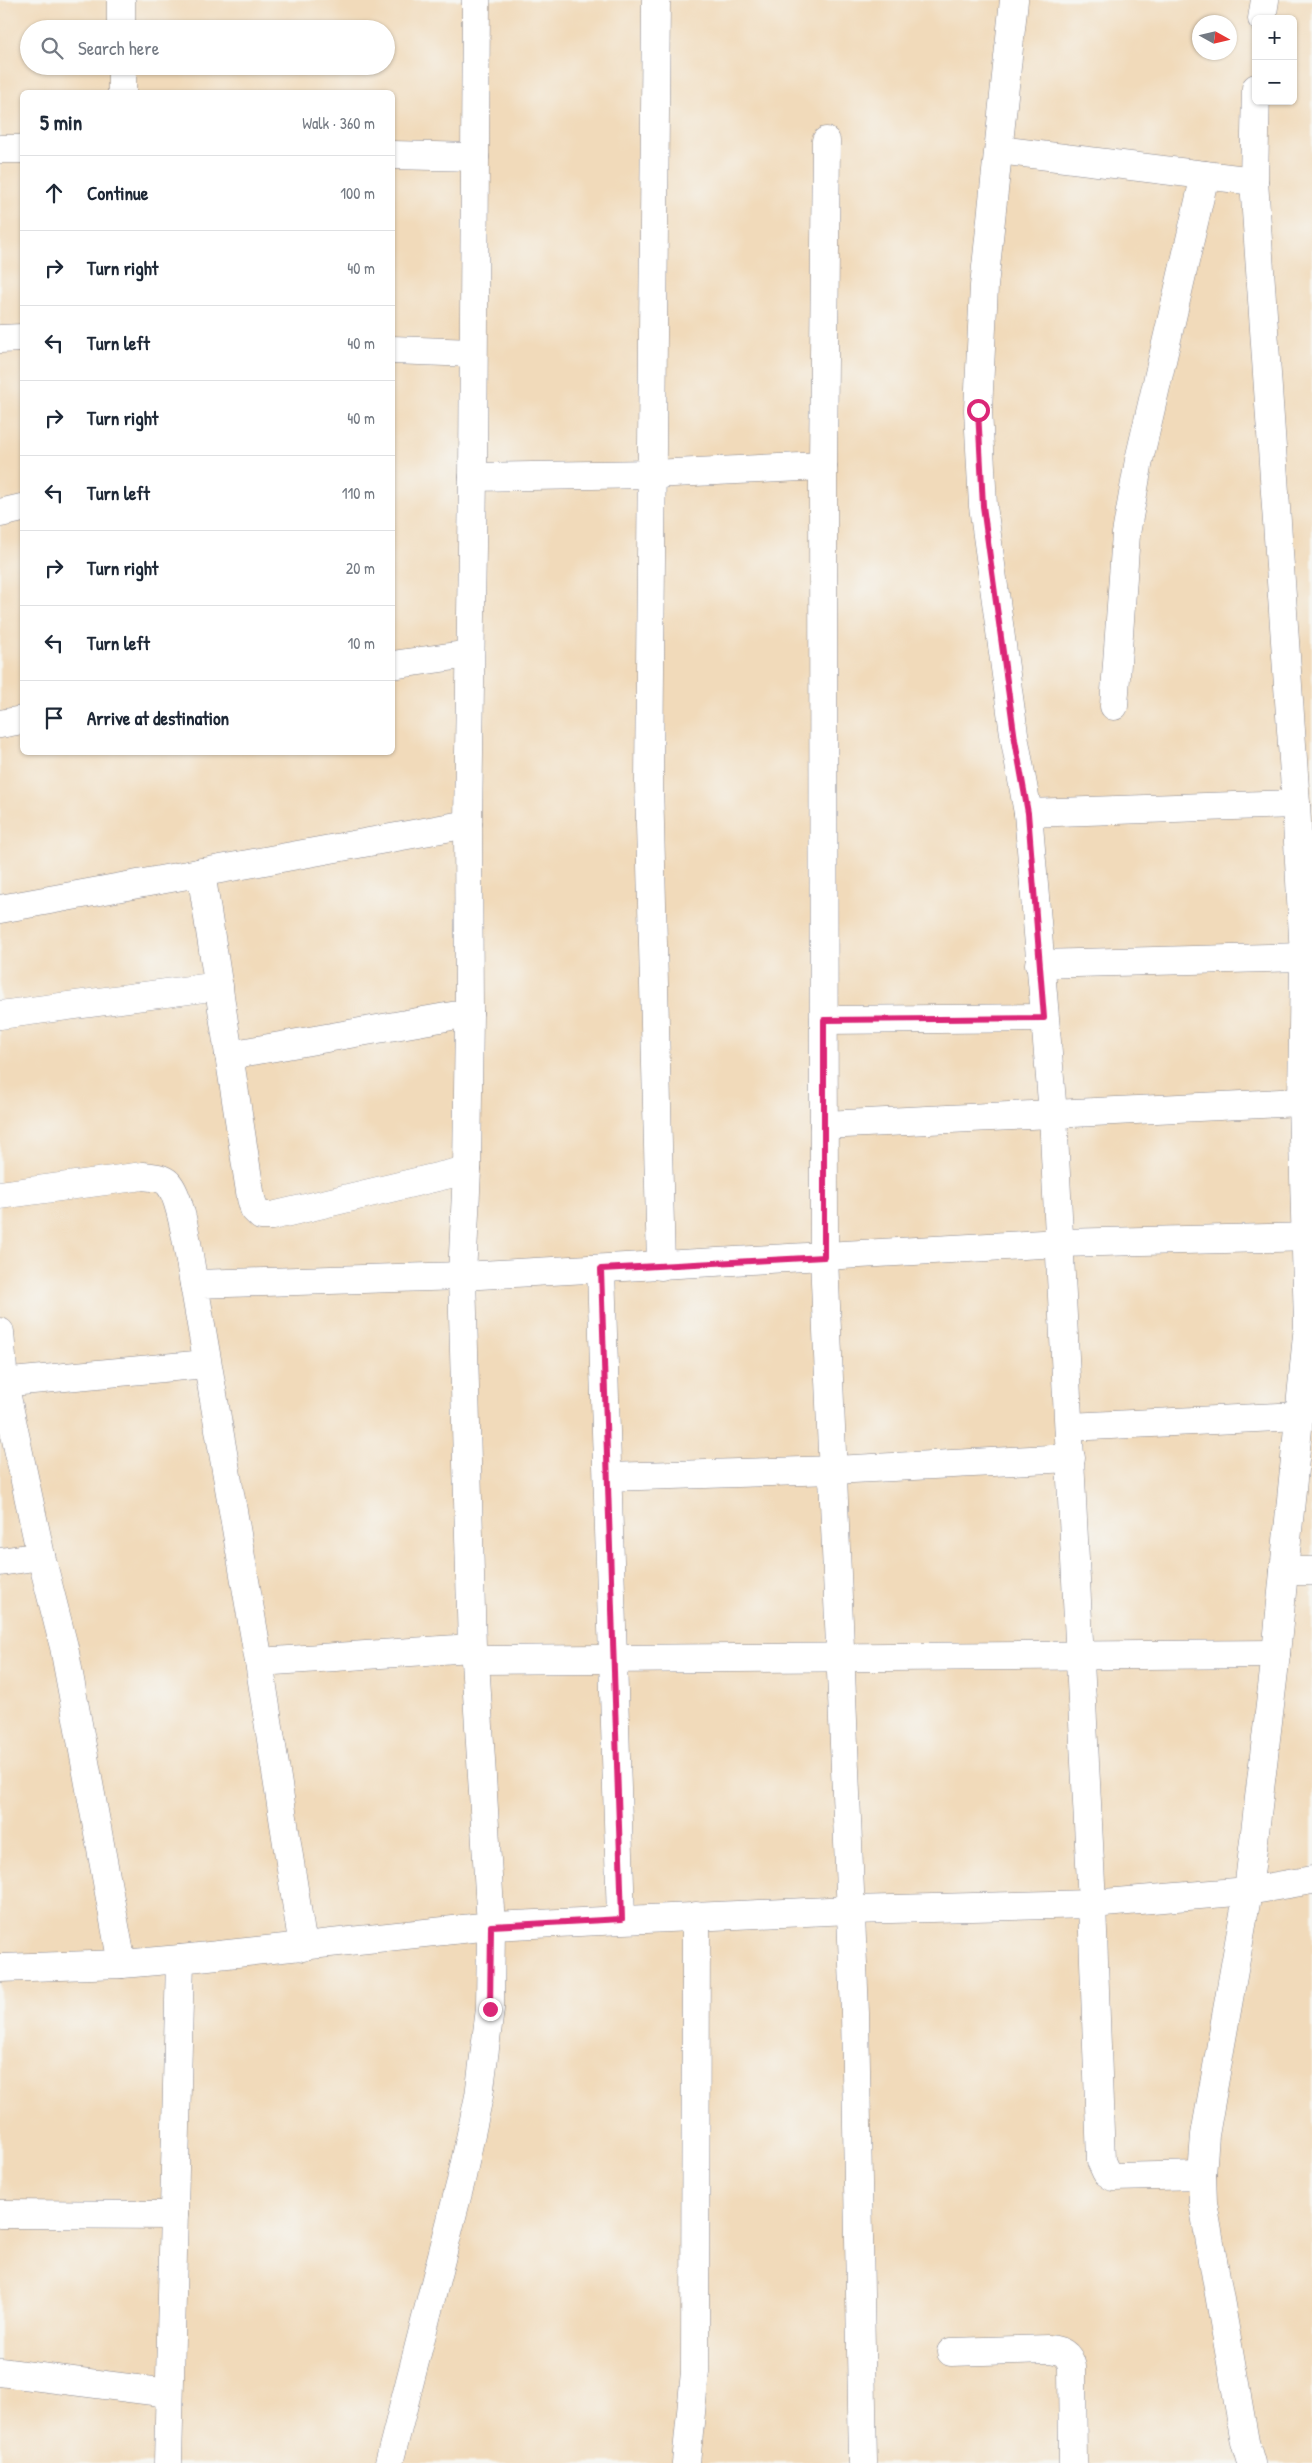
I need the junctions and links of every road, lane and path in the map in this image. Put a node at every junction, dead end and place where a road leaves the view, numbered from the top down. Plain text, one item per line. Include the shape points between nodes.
1 (121, 0) edge
2 (476, 0) edge
3 (656, 0) edge
4 (1014, 0) edge
5 (1264, 0) edge
6 (1262, 15) edge
7 (122, 20) edge
8 (122, 75) edge
9 (122, 90) edge
10 (1256, 105) edge
11 (826, 141) dead end
12 (0, 148) edge
13 (20, 149) edge
14 (999, 150) junction
15 (395, 155) edge
16 (475, 157) junction
17 (1205, 175) junction
18 (1254, 181) junction
19 (20, 338) edge
20 (0, 339) edge
21 (395, 350) edge
22 (473, 353) junction
23 (823, 466) junction
24 (652, 474) junction
25 (473, 477) junction
26 (20, 508) edge
27 (0, 513) edge
28 (470, 654) junction
29 (395, 665) edge
30 (1114, 706) dead end
31 (20, 720) edge
32 (0, 724) edge
33 (1296, 804) junction
34 (1028, 813) junction
35 (468, 824) junction
36 (201, 872) junction
37 (0, 909) edge
38 (1304, 957) junction
39 (1039, 964) junction
40 (219, 986) junction
41 (469, 1013) junction
42 (0, 1015) edge
43 (1044, 1018) junction
44 (824, 1020) junction
45 (229, 1055) junction
46 (1302, 1102) junction
47 (1052, 1114) junction
48 (824, 1125) junction
49 (467, 1170) junction
50 (0, 1195) edge
51 (1309, 1237) edge
52 (1060, 1243) junction
53 (824, 1257) junction
54 (661, 1266) junction
55 (601, 1269) junction
56 (462, 1276) junction
57 (194, 1284) junction
58 (0, 1332) edge
59 (206, 1364) junction
60 (2, 1383) edge
61 (1299, 1416) junction
62 (1069, 1427) junction
63 (1071, 1458) junction
64 (833, 1470) junction
65 (608, 1477) junction
66 (41, 1556) junction
67 (0, 1562) edge
68 (1284, 1571) junction
69 (1312, 1571) edge
70 (473, 1654) junction
71 (1080, 1654) junction
72 (1276, 1654) junction
73 (841, 1658) junction
74 (613, 1660) junction
75 (259, 1662) junction
76 (1312, 1880) edge
77 (1248, 1891) junction
78 (1092, 1904) junction
79 (851, 1910) junction
80 (696, 1916) junction
81 (622, 1919) junction
82 (491, 1926) junction
83 (304, 1947) junction
84 (180, 1959) junction
85 (122, 1964) junction
86 (0, 1968) edge
87 (1202, 2175) junction
88 (0, 2214) edge
89 (174, 2215) junction
90 (951, 2352) dead end
91 (0, 2372) edge
92 (169, 2393) junction
93 (168, 2463) edge
94 (389, 2463) edge
95 (686, 2463) edge
96 (863, 2463) edge
97 (1073, 2463) edge
98 (1251, 2463) edge

1 - 7 street
2 - 16 street
3 - 24 street
4 - 14 street
5 - 6 street
8 - 9 street
10 - 18 street
11 - 23 street
12 - 13 street
14 - 17 street
14 - 34 street via 984,286 978,410 983,506
15 - 16 street
16 - 22 street
17 - 18 street
17 - 30 street via 1139,460 1126,534
18 - 33 street
19 - 20 street
21 - 22 street
22 - 25 street
23 - 24 street
23 - 44 street
24 - 25 street
24 - 54 street via 649,783
25 - 28 street
26 - 27 street
28 - 29 street
28 - 35 street
31 - 32 street
33 - 34 street
33 - 38 street
34 - 39 street
35 - 36 street
35 - 41 street
36 - 37 street
36 - 40 street
38 - 39 street
38 - 46 street
39 - 43 street
40 - 42 street
40 - 45 street
41 - 45 street
41 - 49 street
43 - 44 street
43 - 47 street
44 - 48 street
45 - 49 street via 251,1198 254,1209 261,1216
46 - 47 street
46 - 51 street
47 - 48 street
47 - 52 street
48 - 53 street
49 - 56 street
50 - 57 street via 143,1176 167,1182 177,1198
51 - 52 street
51 - 61 street via 1308,1325
52 - 53 street
52 - 62 street
53 - 54 street
53 - 64 street
54 - 55 street
55 - 56 street
55 - 65 street
56 - 57 street
56 - 70 street
57 - 59 street
58 - 60 street
59 - 60 street
59 - 75 street
60 - 66 street
61 - 62 street
61 - 68 street
62 - 63 street
63 - 64 street
63 - 71 street
64 - 65 street
64 - 73 street
65 - 74 street
66 - 67 street
66 - 85 street via 64,1646
68 - 69 street
68 - 72 street
70 - 74 street
70 - 75 street
70 - 82 street
71 - 72 street
71 - 73 street
71 - 78 street
72 - 77 street
73 - 74 street
73 - 79 street
74 - 81 street
75 - 83 street
76 - 77 street
77 - 78 street
77 - 87 street
78 - 79 street
78 - 87 street via 1101,2161 1106,2172 1113,2177
79 - 80 street
79 - 96 street
80 - 81 street
80 - 95 street via 696,2372
81 - 82 street
82 - 83 street
82 - 94 street via 490,2009 479,2096 461,2181
83 - 84 street
84 - 85 street
84 - 89 street
85 - 86 street
87 - 98 street via 1209,2243
88 - 89 street
89 - 92 street
90 - 97 street via 1048,2348 1060,2350 1070,2357
91 - 92 street
92 - 93 street

